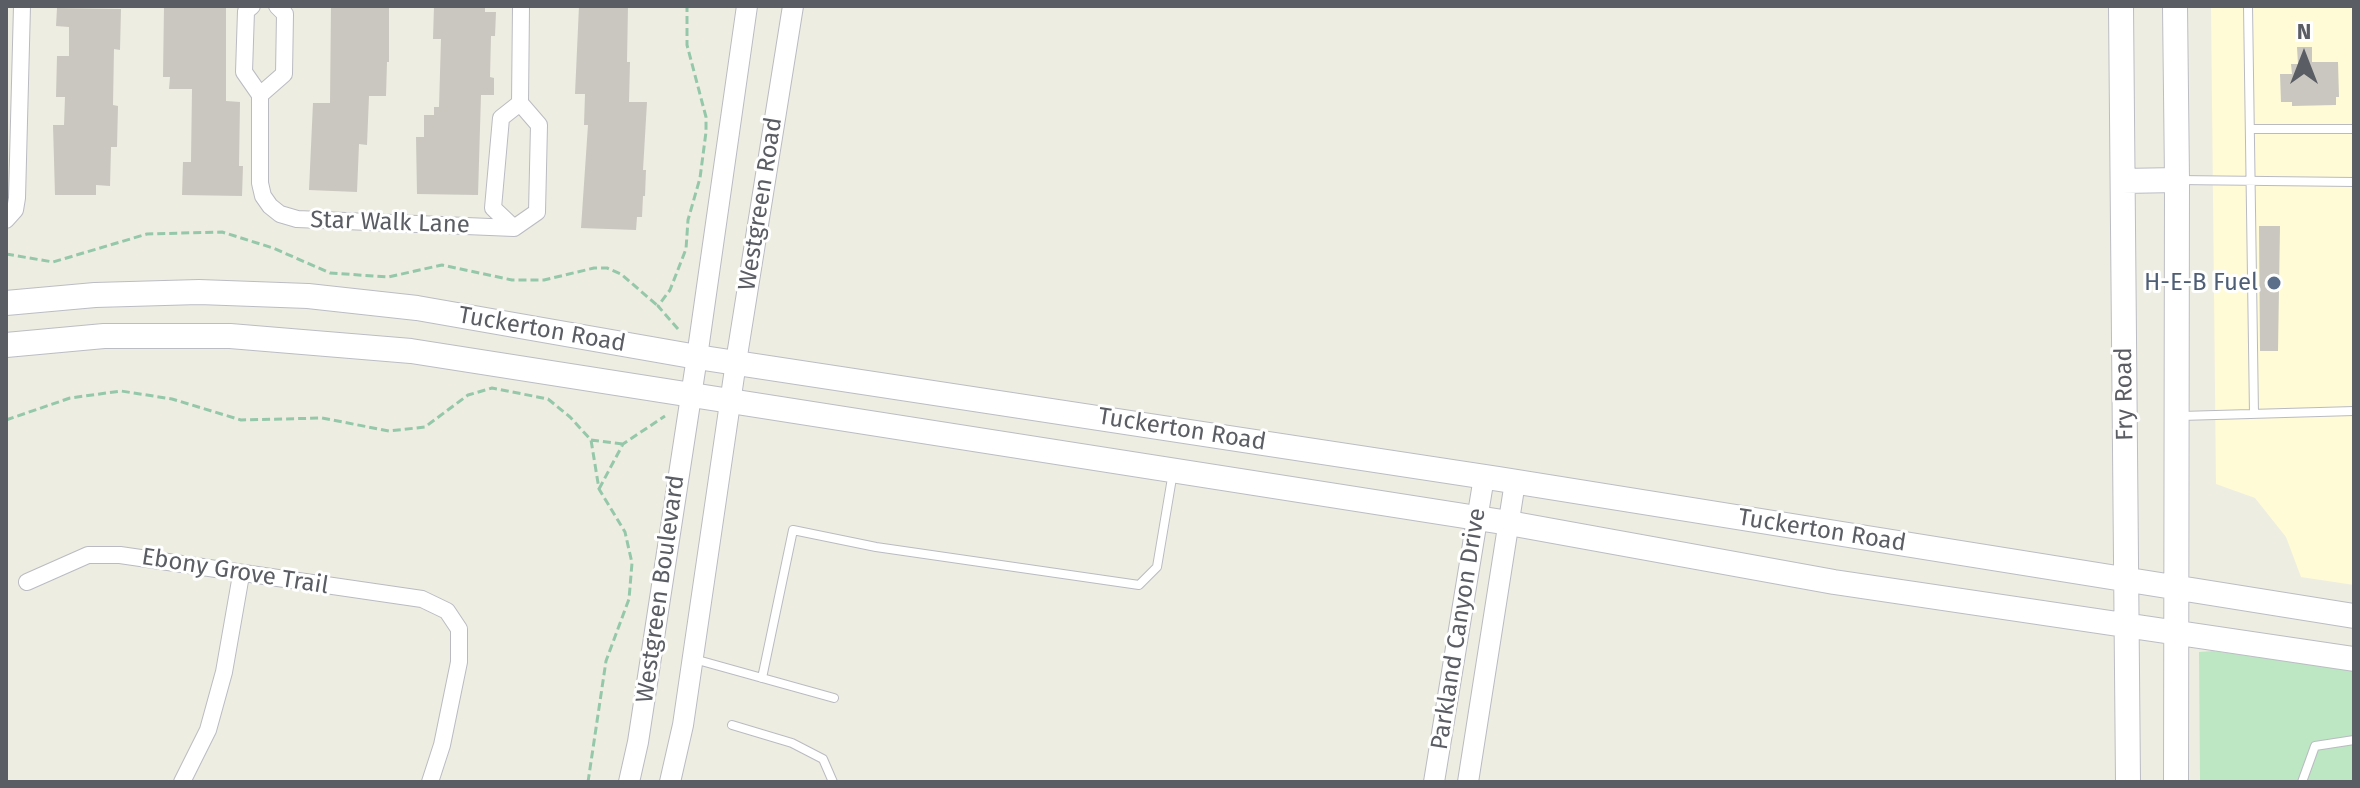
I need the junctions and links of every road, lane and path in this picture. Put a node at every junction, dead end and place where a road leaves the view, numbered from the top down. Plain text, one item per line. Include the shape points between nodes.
1 (22, 6) edge
2 (252, 6) edge
3 (277, 6) edge
4 (521, 6) edge
5 (687, 6) edge
6 (747, 6) edge
7 (793, 6) edge
8 (2121, 6) edge
9 (2175, 6) edge
10 (2248, 6) edge
11 (13, 90) edge
12 (260, 95) junction
13 (520, 103) junction
14 (2250, 129) junction
15 (2354, 129) edge
16 (2177, 180) junction
17 (2123, 181) junction
18 (2251, 182) junction
19 (2354, 182) edge
20 (6, 220) edge
21 (514, 228) junction
22 (6, 254) edge
23 (6, 303) edge
24 (658, 306) junction
25 (678, 329) dead end
26 (6, 345) edge
27 (697, 357) junction
28 (736, 362) junction
29 (690, 396) junction
30 (731, 402) junction
31 (2354, 411) edge
32 (2254, 414) junction
33 (665, 416) dead end
34 (2176, 417) junction
35 (6, 420) edge
36 (591, 440) junction
37 (623, 444) junction
38 (1173, 472) junction
39 (1484, 477) junction
40 (1515, 482) junction
41 (599, 489) junction
42 (1478, 518) junction
43 (1509, 523) junction
44 (241, 575) junction
45 (2127, 579) junction
46 (27, 582) dead end
47 (2177, 588) junction
48 (2354, 616) edge
49 (2127, 625) junction
50 (2176, 631) junction
51 (693, 659) junction
52 (2354, 659) edge
53 (762, 678) junction
54 (834, 698) dead end
55 (732, 725) dead end
56 (2354, 740) edge
57 (182, 782) edge
58 (430, 782) edge
59 (588, 782) edge
60 (629, 782) edge
61 (670, 782) edge
62 (833, 782) edge
63 (1434, 782) edge
64 (1468, 782) edge
65 (2128, 782) edge
66 (2176, 782) edge
67 (2302, 782) edge

1 - 11 street
2 - 12 street via 246,11 244,72
3 - 12 street via 285,14 284,74
4 - 13 street
5 - 24 path via 687,45 706,132 686,249
6 - 27 street, Westgreen Road
7 - 28 street, Westgreen Road
8 - 17 main road, Fry Road
9 - 16 main road, Fry Road
10 - 14 lane
11 - 20 street via 17,198
12 - 21 street, Star Walk Lane via 260,183 263,196 280,214
13 - 21 street via 501,118 493,208
13 - 21 street via 539,125 537,212
14 - 15 lane
14 - 18 lane
16 - 17 main road
16 - 18 lane
16 - 34 main road, Fry Road
17 - 45 main road, Fry Road
18 - 19 lane
18 - 32 lane
22 - 24 path via 53,262 147,234 222,232 330,273 388,277 442,265 512,280 544,280 607,268
23 - 27 main road, Tuckerton Road via 199,292 308,296 417,308
24 - 25 path
26 - 29 main road, Tuckerton Road via 104,336 230,336 411,351
27 - 28 main road, Tuckerton Road
27 - 29 street, Westgreen Road
28 - 30 street, Westgreen Road
28 - 39 main road, Tuckerton Road
29 - 30 main road, Tuckerton Road
29 - 60 street, Westgreen Boulevard
30 - 38 main road, Tuckerton Road
30 - 51 street, Westgreen Boulevard
31 - 32 lane
32 - 34 lane
33 - 37 path
34 - 47 main road, Fry Road
35 - 36 path via 70,398 121,391 172,399 241,420 322,418 389,431 425,427 468,395 492,388 548,399
36 - 37 path
36 - 41 path
37 - 41 path
38 - 42 main road, Tuckerton Road
38 - 53 lane via 1157,567 1139,585 793,530
39 - 40 main road, Tuckerton Road
39 - 42 street, Parkland Canyon Drive
40 - 43 street, Parkland Canyon Drive
40 - 45 main road, Tuckerton Road
41 - 59 path via 625,532 632,563 629,599 606,661
42 - 43 main road, Tuckerton Road
42 - 63 street, Parkland Canyon Drive
43 - 49 main road, Tuckerton Road via 1834,582
43 - 64 street, Parkland Canyon Drive
44 - 46 street, Ebony Grove Trail via 120,555 88,555
44 - 57 street via 212,716
44 - 58 street, Ebony Grove Trail via 422,599 447,611 459,629 459,662
45 - 47 main road, Tuckerton Road
45 - 49 main road, Fry Road
47 - 48 main road, Tuckerton Road
47 - 50 main road, Fry Road
49 - 50 main road, Tuckerton Road
49 - 65 main road, Fry Road
50 - 52 main road, Tuckerton Road
50 - 66 main road, Fry Road
51 - 53 lane
51 - 61 street, Westgreen Boulevard
53 - 54 lane
55 - 62 lane via 792,743 823,759
56 - 67 lane via 2315,746

